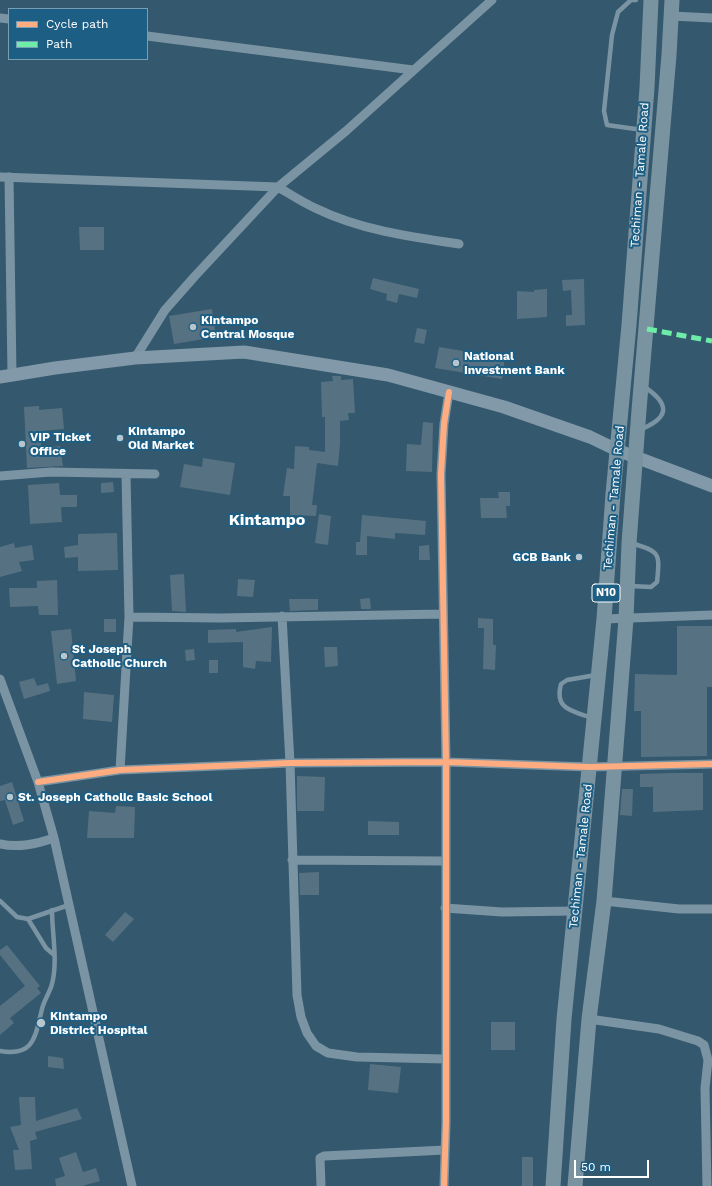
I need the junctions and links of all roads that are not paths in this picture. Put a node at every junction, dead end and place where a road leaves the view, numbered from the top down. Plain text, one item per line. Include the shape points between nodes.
1 (492, 0) edge
2 (636, 0) edge
3 (672, 0) edge
4 (650, 7) edge
5 (672, 16) junction
6 (712, 18) edge
7 (148, 36) edge
8 (413, 70) junction
9 (644, 130) junction
10 (4, 177) edge
11 (278, 187) junction
12 (459, 244) dead end
13 (135, 358) junction
14 (6, 376) edge
15 (642, 386) junction
16 (450, 392) junction
17 (638, 431) junction
18 (617, 450) junction
19 (636, 456) junction
20 (126, 474) junction
21 (155, 474) dead end
22 (0, 476) edge
23 (712, 486) edge
24 (629, 543) junction
25 (627, 586) junction
26 (443, 614) junction
27 (712, 615) edge
28 (282, 616) junction
29 (129, 617) junction
30 (604, 619) junction
31 (626, 619) junction
32 (0, 679) edge
33 (599, 681) junction
34 (620, 686) junction
35 (595, 719) junction
36 (446, 762) junction
37 (290, 763) junction
38 (712, 764) edge
39 (590, 767) junction
40 (614, 767) junction
41 (120, 770) junction
42 (38, 782) junction
43 (54, 838) junction
44 (0, 844) edge
45 (292, 860) junction
46 (445, 861) junction
47 (0, 901) edge
48 (604, 902) junction
49 (70, 904) junction
50 (445, 908) junction
51 (712, 909) edge
52 (52, 910) junction
53 (576, 911) junction
54 (28, 919) junction
55 (53, 954) junction
56 (589, 1019) junction
57 (0, 1051) edge
58 (445, 1059) junction
59 (445, 1150) junction
60 (132, 1186) edge
61 (321, 1186) edge
62 (444, 1186) edge
63 (553, 1186) edge
64 (575, 1186) edge
65 (707, 1186) edge

1 - 8 street
2 - 9 lane via 632,0 618,12 612,35 604,111 607,125
3 - 5 highway, Techiman - Tamale Road / N10
4 - 5 highway
4 - 9 highway, Techiman - Tamale Road / N10
5 - 6 street
5 - 15 highway, Techiman - Tamale Road / N10
7 - 8 street
8 - 11 street via 346,131
9 - 18 highway, Techiman - Tamale Road / N10
10 - 11 street
10 - 14 street
11 - 12 street via 316,208 354,223 395,234
11 - 13 street via 165,310
13 - 14 main road
13 - 16 main road via 244,352 358,369
15 - 17 highway, Techiman - Tamale Road / N10
15 - 17 lane via 658,396 663,404 663,415 654,424
16 - 18 main road via 504,407 590,437
16 - 26 street via 444,424 441,474
17 - 19 highway, Techiman - Tamale Road / N10
18 - 19 main road
18 - 30 highway, Techiman - Tamale Road / N10
19 - 23 main road
19 - 24 highway, Techiman - Tamale Road / N10
20 - 21 street
20 - 22 street via 52,472
20 - 29 street
24 - 25 highway, Techiman - Tamale Road / N10
24 - 25 lane via 653,550 660,560 658,582 651,587
25 - 31 highway, Techiman - Tamale Road / N10
26 - 28 street
26 - 36 street
27 - 31 street
28 - 29 street
28 - 37 street
29 - 41 street
30 - 31 street
30 - 33 highway, Techiman - Tamale Road / N10
31 - 34 highway, Techiman - Tamale Road / N10
32 - 42 street
33 - 34 highway
33 - 35 highway, Techiman - Tamale Road / N10
33 - 35 lane via 567,680 561,684 559,693 562,705
34 - 40 highway, Techiman - Tamale Road / N10
35 - 39 highway, Techiman - Tamale Road / N10
36 - 37 street
36 - 39 street
36 - 46 street
37 - 41 street
37 - 45 street
38 - 40 street
39 - 40 street
39 - 53 highway, Techiman - Tamale Road / N10
40 - 48 highway, Techiman - Tamale Road / N10
41 - 42 street
42 - 43 street
43 - 44 street via 21,846
43 - 49 street
45 - 46 street
45 - 58 street via 297,995 301,1017 307,1033 316,1046 328,1053 357,1056
46 - 50 street
47 - 54 lane via 17,917
48 - 51 street via 679,909
48 - 56 highway, Techiman - Tamale Road / N10
49 - 52 lane
49 - 60 street
50 - 53 street via 502,912
50 - 58 street
52 - 54 lane
52 - 55 lane
53 - 63 highway, Techiman - Tamale Road / N10 via 564,1019
54 - 55 lane via 46,948
55 - 57 lane via 52,985 45,998 32,1044 14,1053
56 - 64 highway, Techiman - Tamale Road / N10
56 - 65 street via 659,1028 704,1045 708,1060
58 - 59 street
59 - 61 street via 324,1156 320,1158 319,1165
59 - 62 street

